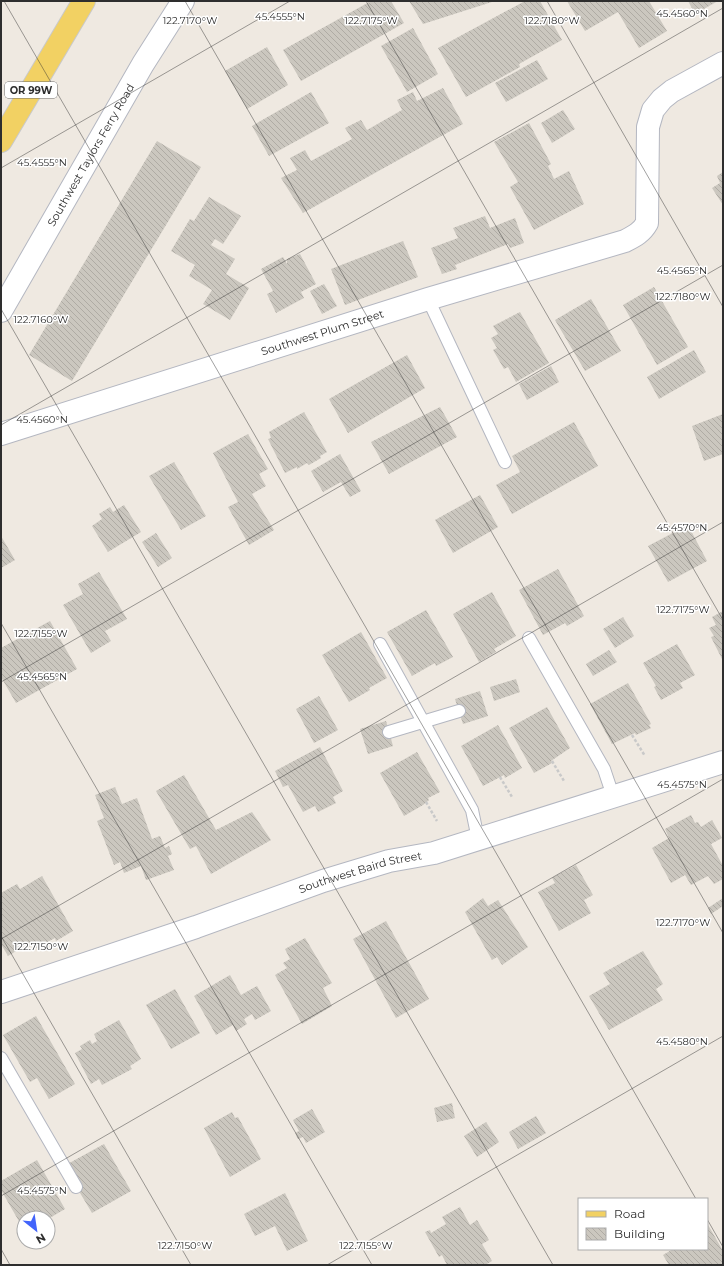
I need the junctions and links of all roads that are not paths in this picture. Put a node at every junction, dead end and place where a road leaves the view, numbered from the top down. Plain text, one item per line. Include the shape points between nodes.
1 (84, 1) edge
2 (183, 1) edge
3 (723, 63) edge
4 (1, 141) edge
5 (428, 299) junction
6 (1, 311) edge
7 (1, 434) edge
8 (505, 462) dead end
9 (529, 638) dead end
10 (380, 644) dead end
11 (459, 711) dead end
12 (424, 721) junction
13 (389, 732) dead end
14 (723, 762) edge
15 (614, 796) junction
16 (478, 839) junction
17 (1, 992) edge
18 (1, 1058) edge
19 (76, 1187) dead end

1 - 4 main road, OR 99W
2 - 6 street, Southwest Taylors Ferry Road via 143,64
3 - 5 street, Southwest Plum Street via 672,91 653,110 648,128 647,223 636,236
5 - 7 street, Southwest Plum Street
5 - 8 lane
9 - 15 lane via 604,769
10 - 12 lane
11 - 12 lane
12 - 13 lane
12 - 16 lane via 472,810
14 - 15 street, Southwest Baird Street
15 - 16 street, Southwest Baird Street
16 - 17 street, Southwest Baird Street via 434,853 389,861 323,881
18 - 19 lane

